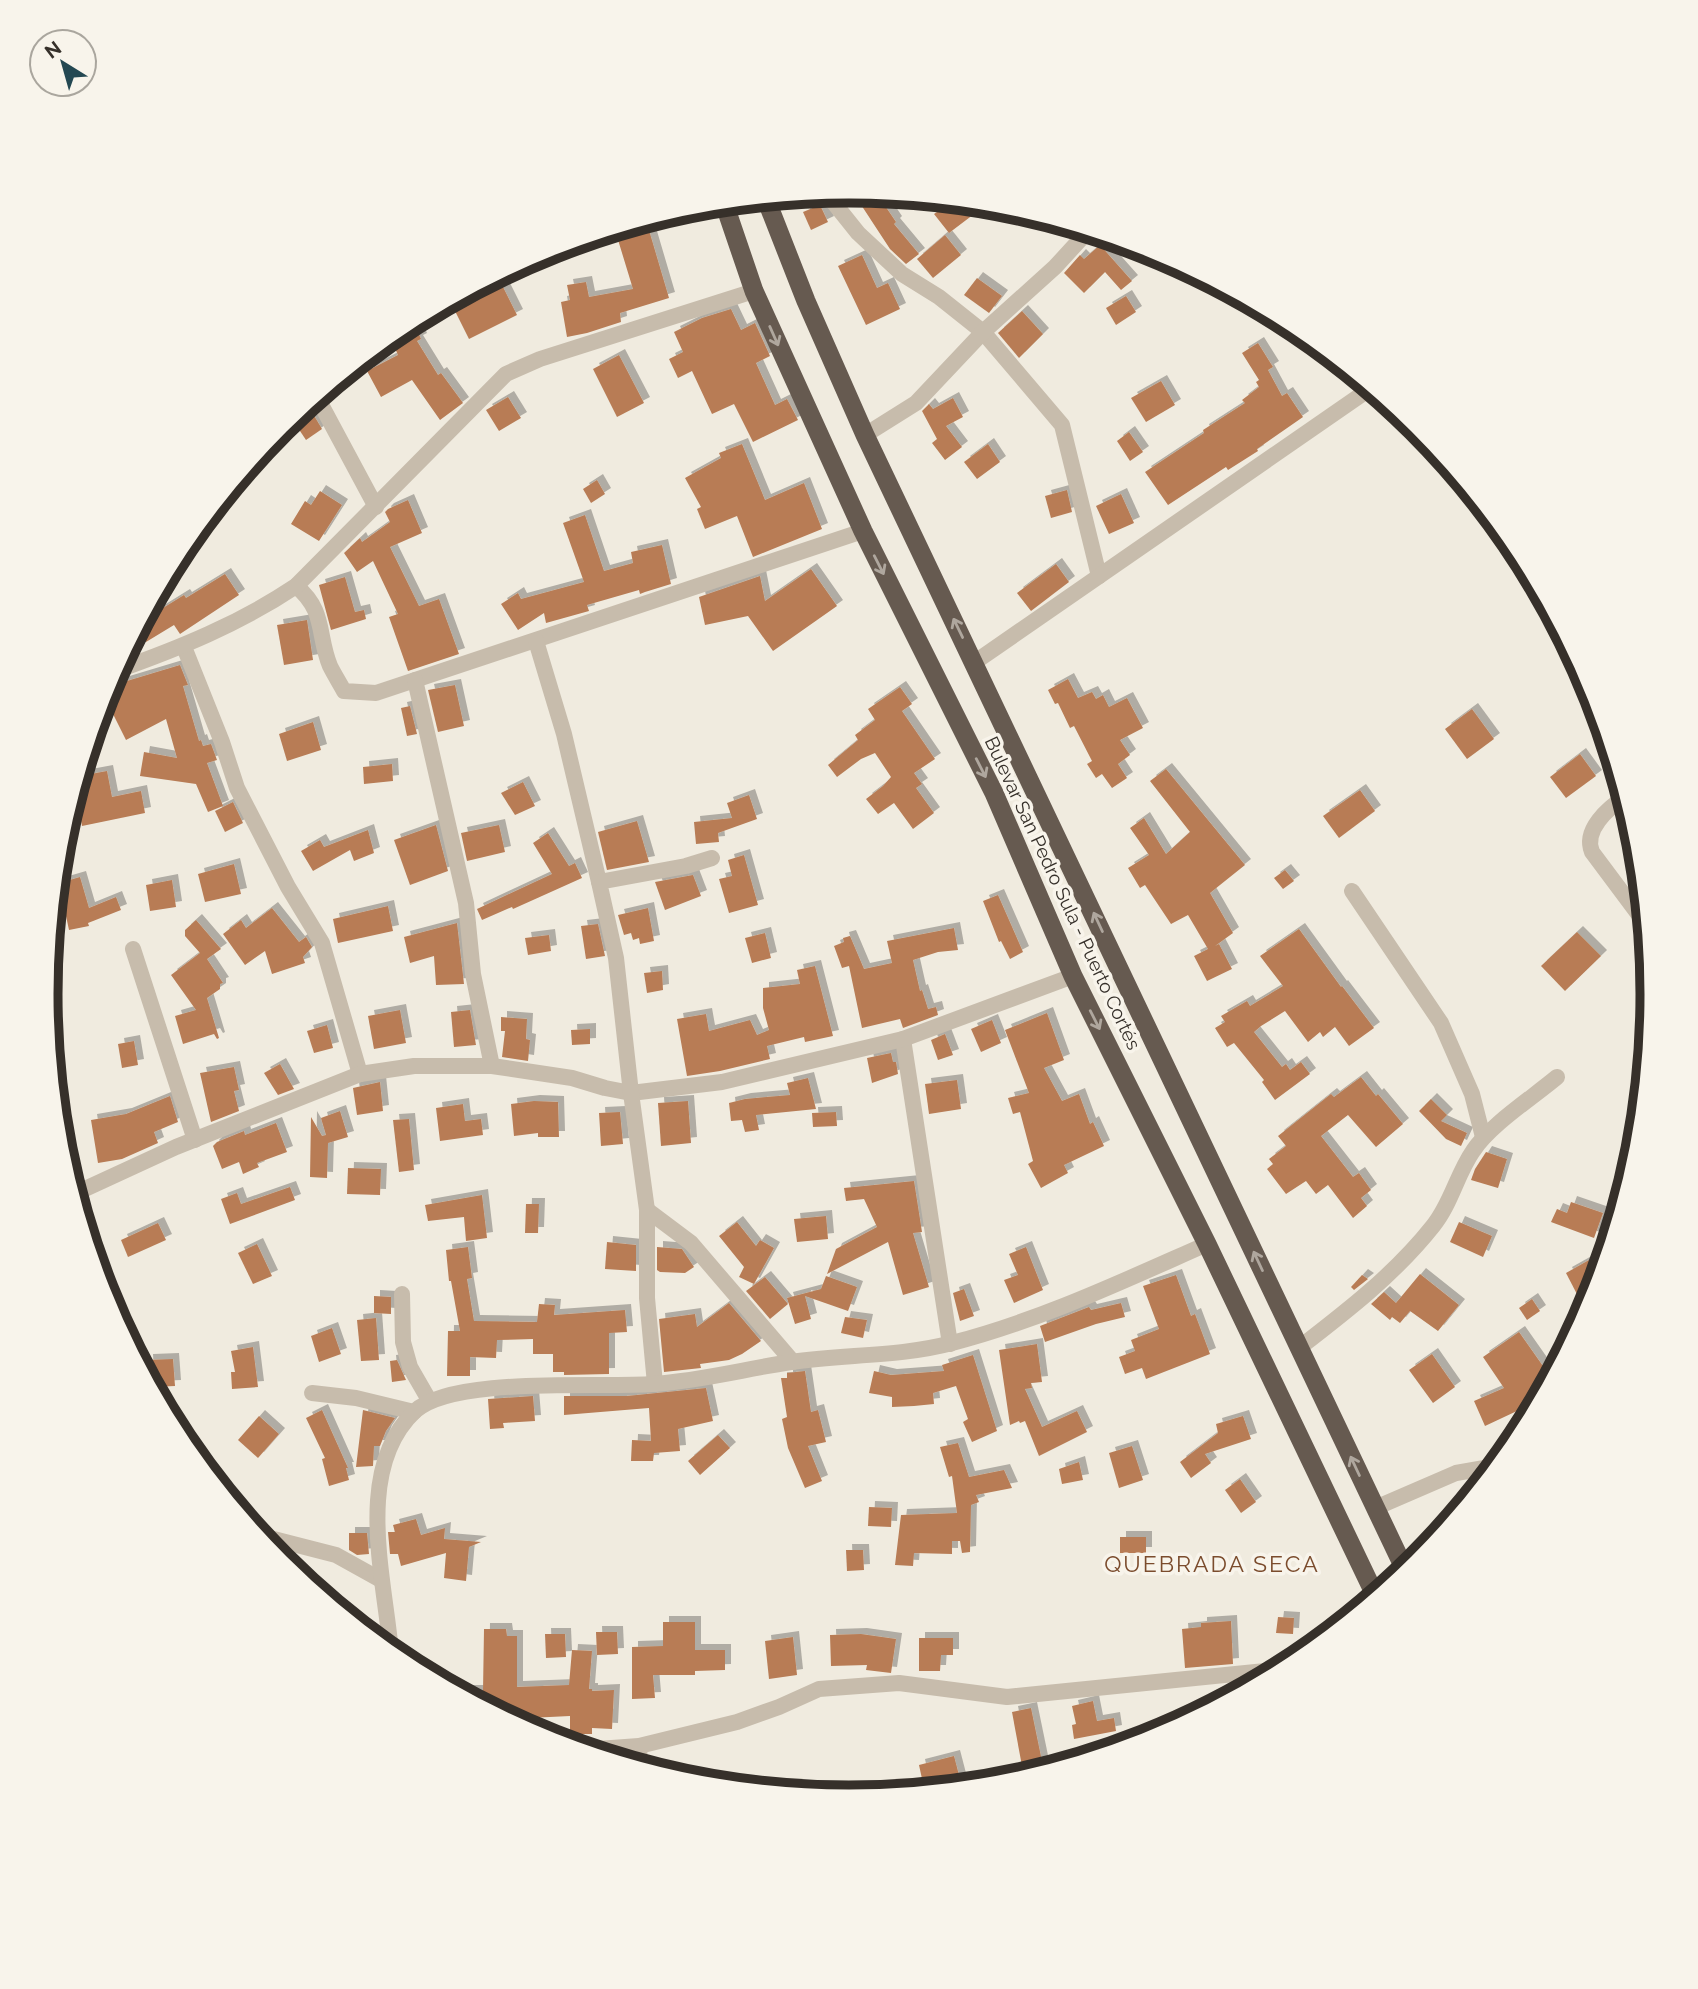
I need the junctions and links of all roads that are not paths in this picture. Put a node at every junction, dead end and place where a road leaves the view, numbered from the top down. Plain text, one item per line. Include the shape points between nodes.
1 (834, 204) edge
2 (769, 208) edge
3 (727, 213) edge
4 (1081, 238) edge
5 (754, 291) junction
6 (983, 332) junction
7 (1363, 393) edge
8 (321, 405) edge
9 (865, 435) junction
10 (376, 507) junction
11 (863, 531) junction
12 (1099, 576) junction
13 (296, 586) junction
14 (536, 641) junction
15 (184, 647) junction
16 (975, 662) junction
17 (130, 666) edge
18 (415, 680) junction
19 (1616, 803) edge
20 (712, 858) dead end
21 (599, 881) junction
22 (1352, 891) dead end
23 (1635, 909) edge
24 (134, 949) dead end
25 (1073, 976) junction
26 (904, 1039) junction
27 (492, 1066) junction
28 (360, 1074) junction
29 (1557, 1077) dead end
30 (631, 1093) junction
31 (1483, 1138) junction
32 (195, 1140) junction
33 (83, 1190) edge
34 (647, 1210) junction
35 (1207, 1244) junction
36 (402, 1294) dead end
37 (950, 1344) junction
38 (1300, 1348) junction
39 (793, 1362) junction
40 (655, 1384) junction
41 (312, 1393) dead end
42 (429, 1400) junction
43 (414, 1412) junction
44 (1482, 1468) edge
45 (1375, 1508) junction
46 (277, 1540) edge
47 (1401, 1561) edge
48 (381, 1580) junction
49 (1372, 1588) edge
50 (389, 1638) edge
51 (1258, 1672) edge
52 (639, 1746) junction
53 (609, 1748) edge
54 (640, 1758) edge

1 - 6 street via 902,274 939,296
2 - 9 highway, Bulevar San Pedro Sula - Puerto Cortés
3 - 5 highway, Bulevar San Pedro Sula - Puerto Cortés
4 - 6 street
5 - 10 street via 506,374
5 -> 11 highway, Bulevar San Pedro Sula - Puerto Cortés
6 - 9 street via 916,403
6 - 12 street via 1062,425
7 - 12 street
8 - 10 street
16 -> 9 highway, Bulevar San Pedro Sula - Puerto Cortés
10 - 13 street
11 - 14 street
11 -> 25 highway, Bulevar San Pedro Sula - Puerto Cortés via 994,793
12 - 16 street
13 - 15 street
13 - 18 street via 310,598 329,664 344,691 376,694
14 - 18 street
14 - 21 street
15 - 17 street
15 - 28 street via 237,788 322,943
38 -> 16 highway, Bulevar San Pedro Sula - Puerto Cortés
18 - 27 street via 466,903 473,974
19 - 23 street via 1593,829 1588,844
20 - 21 street
21 - 30 street via 616,958
22 - 31 street via 1441,1023 1472,1094
24 - 32 street
25 - 26 street
25 -> 35 highway, Bulevar San Pedro Sula - Puerto Cortés
26 - 30 street via 722,1082
26 - 37 street
27 - 28 street via 414,1066
27 - 30 street
28 - 32 street
29 - 31 street
30 - 34 street
31 - 38 street via 1434,1224 1359,1302
32 - 33 street
34 - 39 street via 691,1243
34 - 40 street via 647,1298
35 - 37 street via 1052,1312
35 - 49 highway, Bulevar San Pedro Sula - Puerto Cortés
36 - 42 street via 403,1342 410,1367
37 - 39 street via 896,1354
45 -> 38 highway, Bulevar San Pedro Sula - Puerto Cortés
39 - 40 street
40 - 42 street via 463,1391
41 - 43 street
42 - 43 street
43 - 48 street via 398,1432 381,1473 377,1530
44 - 45 street via 1456,1473
45 - 47 highway, Bulevar San Pedro Sula - Puerto Cortés
46 - 48 street via 335,1555
48 - 50 street
51 - 52 street via 1007,1697 898,1683 818,1689 737,1722
52 - 53 street
52 - 54 street

